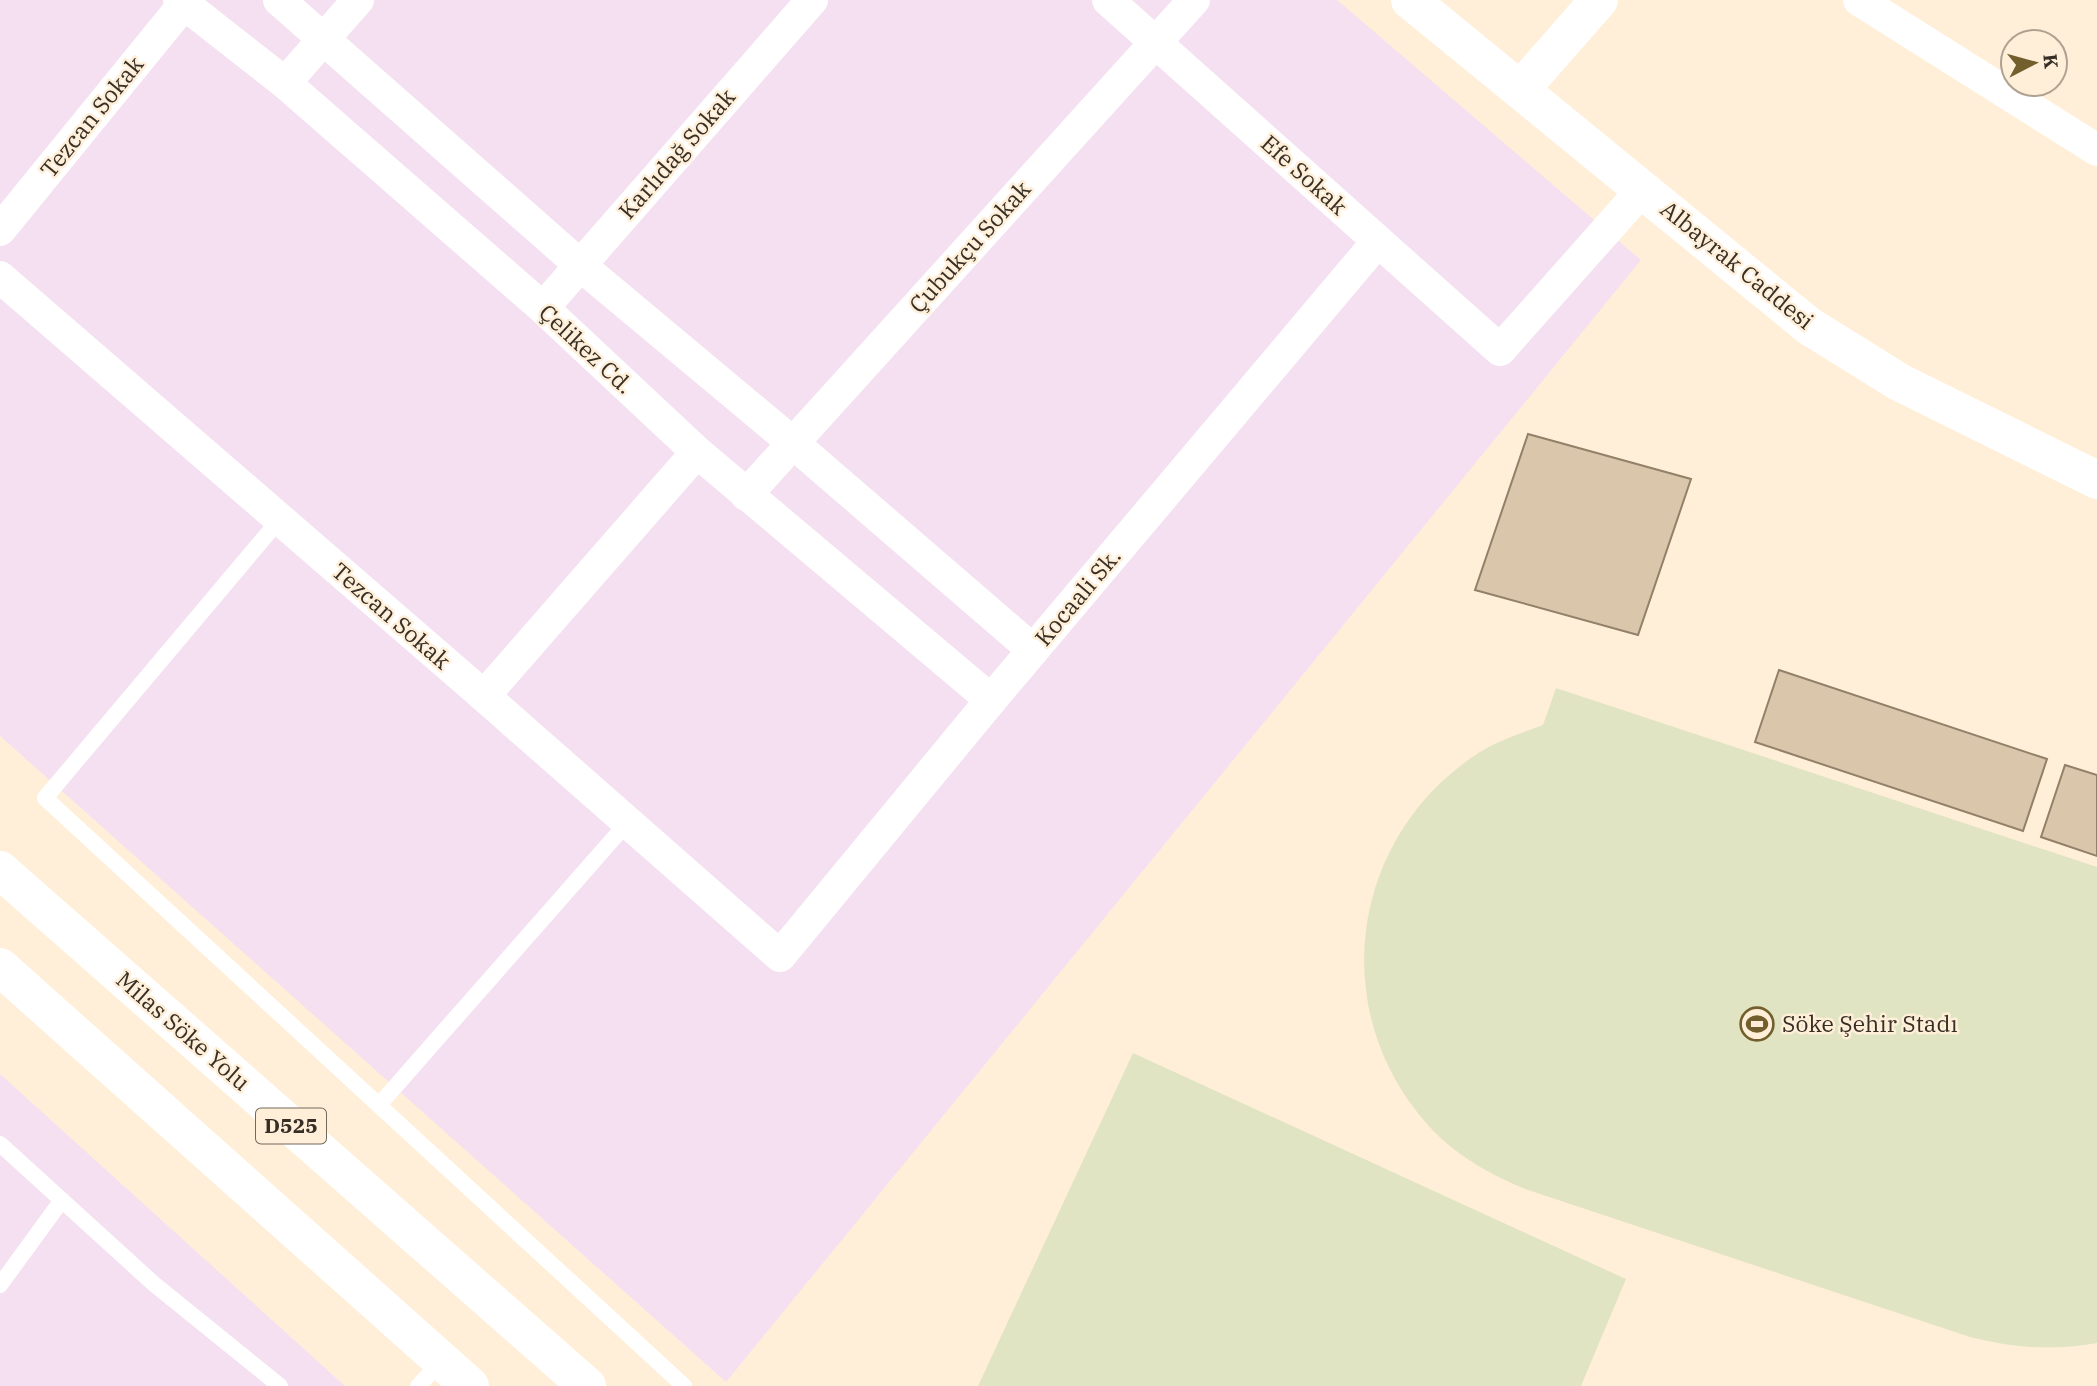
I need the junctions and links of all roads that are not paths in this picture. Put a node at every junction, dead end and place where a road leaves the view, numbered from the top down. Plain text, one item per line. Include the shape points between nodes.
1 (279, 0) edge
2 (358, 0) edge
3 (812, 0) edge
4 (1108, 0) edge
5 (1194, 0) edge
6 (1410, 0) edge
7 (1599, 0) edge
8 (1858, 0) edge
9 (182, 2) edge
10 (324, 37) junction
11 (1156, 43) junction
12 (285, 83) junction
13 (1521, 89) junction
14 (2097, 150) edge
15 (1643, 189) junction
16 (0, 230) edge
17 (1378, 241) junction
18 (580, 265) junction
19 (0, 277) edge
20 (543, 308) junction
21 (793, 443) junction
22 (697, 452) junction
23 (2097, 480) edge
24 (746, 495) junction
25 (280, 519) junction
26 (1033, 650) junction
27 (484, 696) junction
28 (991, 700) junction
29 (628, 822) junction
30 (0, 870) edge
31 (780, 956) joint
32 (6, 980) edge
33 (379, 1105) junction
34 (0, 1144) edge
35 (62, 1200) junction
36 (0, 1285) edge
37 (430, 1373) edge
38 (280, 1386) edge
39 (470, 1386) edge
40 (587, 1386) edge
41 (684, 1386) edge

1 - 10 street
2 - 10 street
3 - 18 street, Karlıdağ Sokak
4 - 11 street, Efe Sokak
5 - 11 street, Çubukçu Sokak
6 - 13 main road, Albayrak Caddesi
7 - 13 main road
8 - 14 street
9 - 12 street, Çelikez Cd.
9 - 16 street, Tezcan Sokak
10 - 12 street
10 - 18 street
11 - 17 street, Efe Sokak
11 - 21 street, Çubukçu Sokak
12 - 20 street, Çelikez Cd.
13 - 15 main road, Albayrak Caddesi
15 - 17 street, Efe Sokak via 1500,350
15 - 23 main road, Albayrak Caddesi via 1821,333 1899,382
17 - 26 street, Kocaali Sk.
18 - 20 street, Karlıdağ Sokak
18 - 21 street
19 - 25 street, Tezcan Sokak
20 - 22 street, Çelikez Cd.
21 - 24 street, Çubukçu Sokak
21 - 26 street
22 - 24 street, Çelikez Cd.
22 - 27 street
24 - 28 street, Çelikez Cd.
25 - 27 street, Tezcan Sokak
25 - 33 lane via 44,798
26 - 28 street, Kocaali Sk.
27 - 29 street, Tezcan Sokak
28 - 31 street, Kocaali Sk.
29 - 31 street, Tezcan Sokak
29 - 33 lane
30 - 40 main road, Milas Söke Yolu / D525
32 - 37 main road
33 - 41 lane
34 - 35 lane
35 - 36 lane
35 - 38 lane via 154,1284
37 - 39 main road

